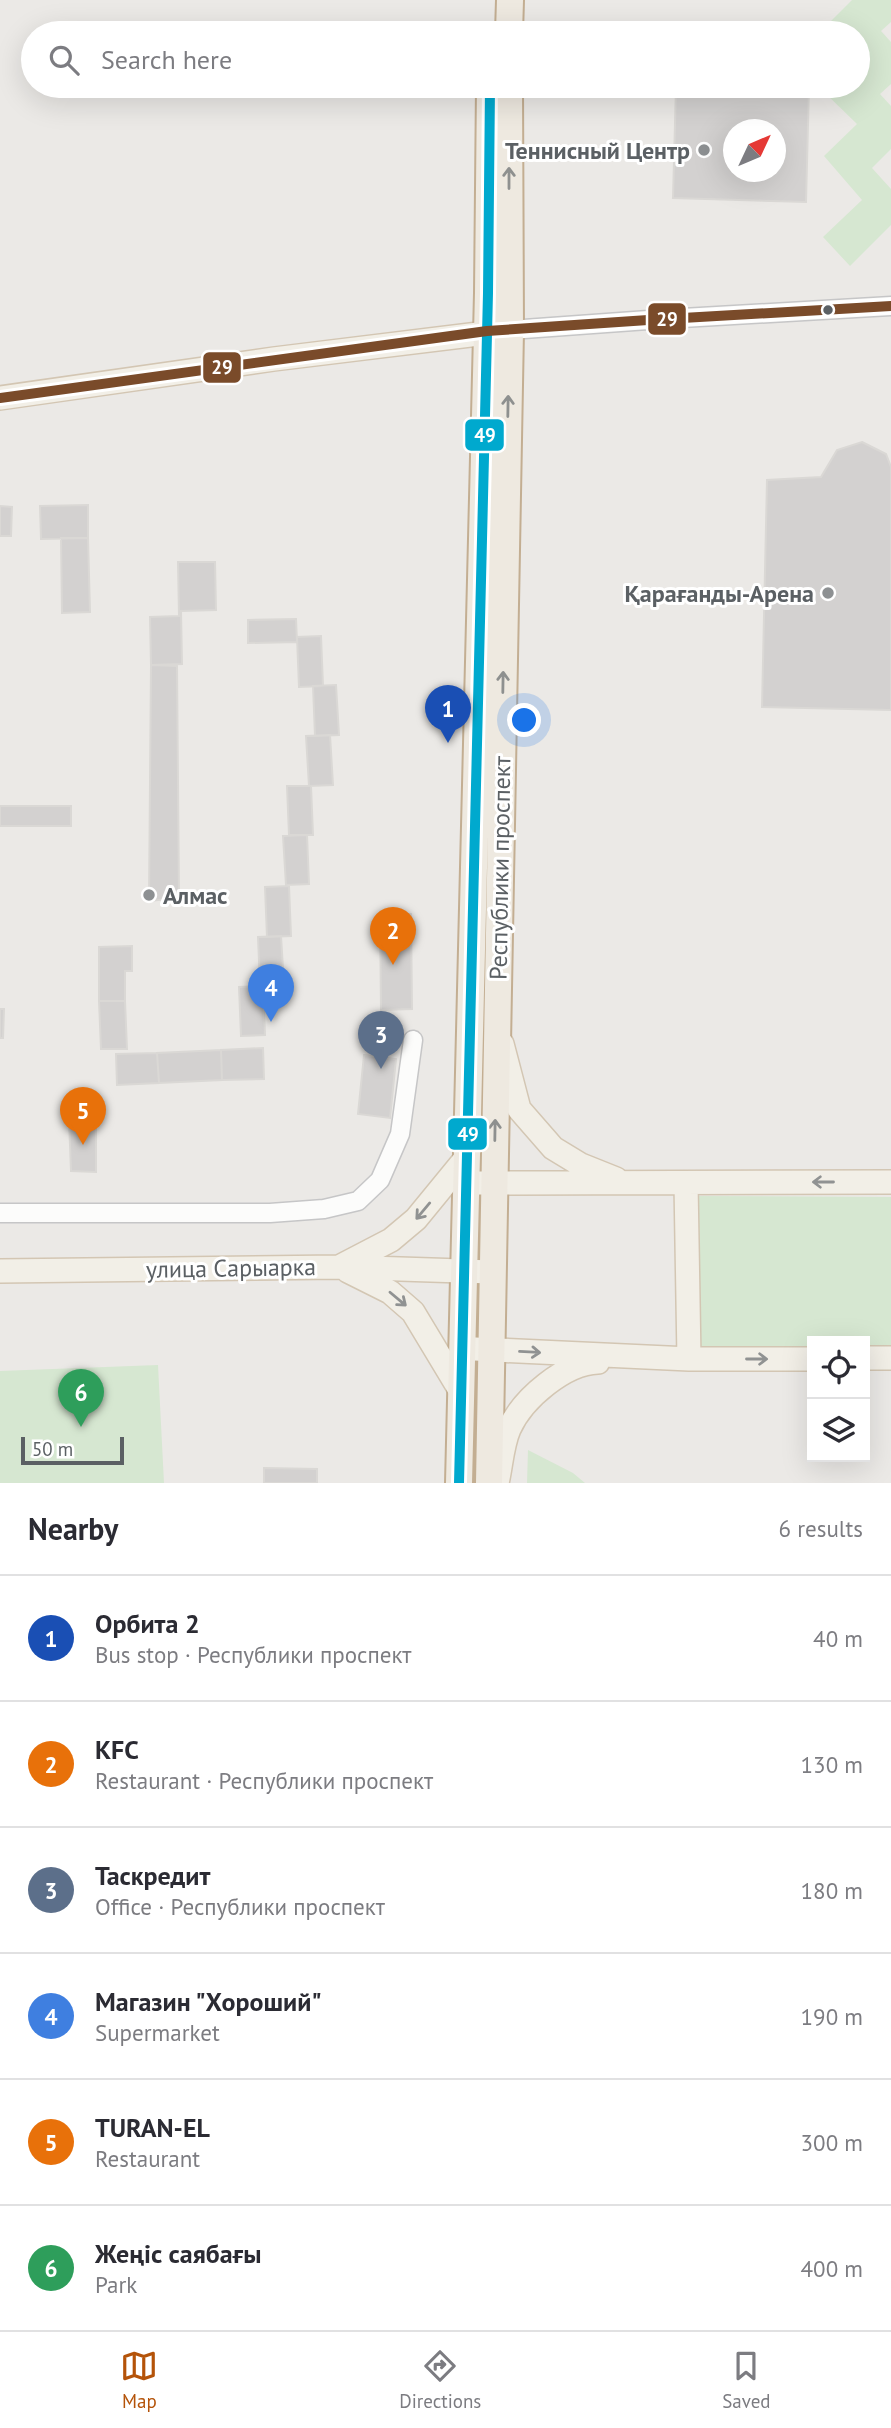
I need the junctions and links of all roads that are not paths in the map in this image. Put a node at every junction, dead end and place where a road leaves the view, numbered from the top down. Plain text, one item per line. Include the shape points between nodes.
1 (492, 0) edge
2 (510, 0) edge
3 (491, 21) edge
4 (509, 21) edge
5 (489, 98) edge
6 (509, 98) edge
7 (891, 306) edge
8 (499, 331) junction
9 (0, 398) edge
10 (498, 1025) junction
11 (413, 1040) dead end
12 (466, 1170) junction
13 (891, 1182) edge
14 (494, 1183) junction
15 (625, 1183) junction
16 (686, 1183) junction
17 (0, 1213) edge
18 (339, 1267) junction
19 (463, 1270) junction
20 (0, 1271) edge
21 (492, 1272) junction
22 (461, 1349) junction
23 (493, 1350) junction
24 (870, 1358) edge
25 (891, 1358) edge
26 (678, 1359) junction
27 (807, 1359) edge
28 (460, 1390) junction
29 (458, 1483) edge
30 (489, 1483) edge
31 (497, 1483) edge

1 - 3 highway
2 - 4 highway
5 - 8 highway, Республики проспект
8 -> 6 highway, Республики проспект
7 - 8 street
8 - 9 main road
10 -> 8 highway, Республики проспект
8 - 12 highway, Республики проспект
14 -> 10 highway, Республики проспект
10 - 15 main road via 519,1110 553,1148
11 - 17 street via 400,1135 380,1180 358,1201 270,1213
12 - 14 main road
12 -> 18 main road via 391,1240
12 - 19 highway, Республики проспект
13 -> 16 main road
14 - 15 main road
14 - 21 highway, Республики проспект
15 - 16 main road
16 - 26 main road
18 - 19 main road, улица Сарыарка
18 - 20 main road, улица Сарыарка
18 -> 28 main road via 390,1292 413,1312
19 - 21 main road, улица Сарыарка
19 - 22 highway, Республики проспект
21 - 23 highway, Республики проспект
22 - 23 main road
22 - 28 highway, Республики проспект
23 -> 26 main road
23 - 30 highway, Республики проспект
24 - 25 main road
26 -> 27 main road
26 - 31 main road via 585,1363 555,1377 526,1404 509,1429
28 - 29 highway, Республики проспект

